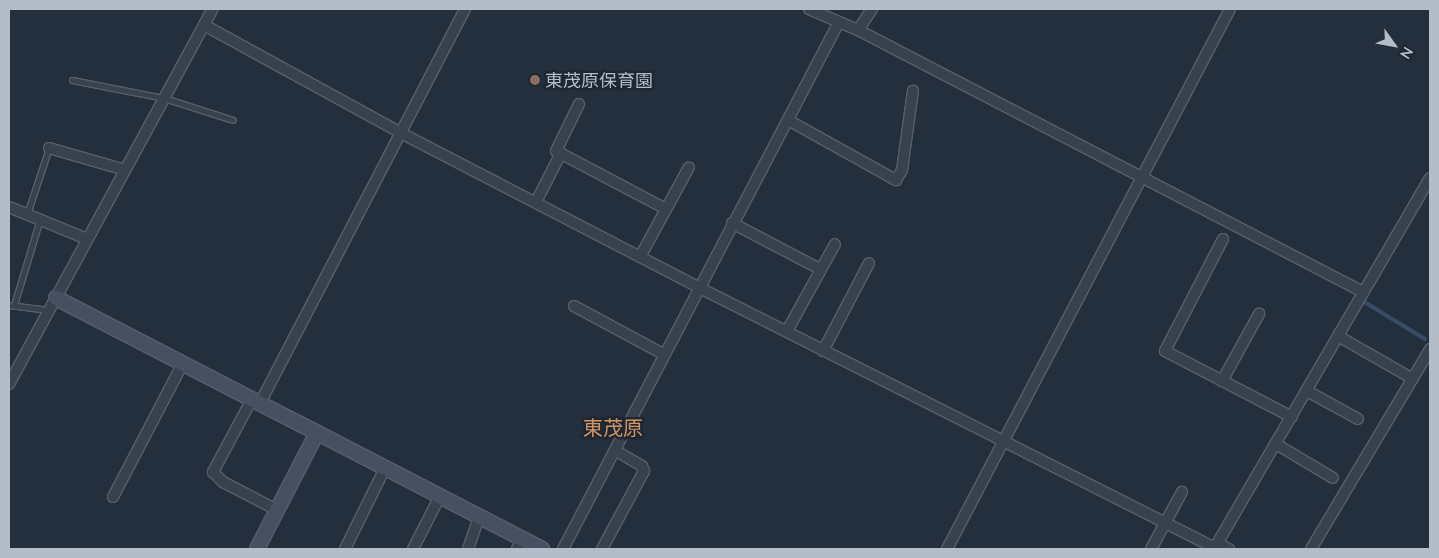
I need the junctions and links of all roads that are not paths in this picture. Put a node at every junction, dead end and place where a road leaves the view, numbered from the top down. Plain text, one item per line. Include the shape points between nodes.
1 (213, 9) edge
2 (465, 9) edge
3 (809, 9) edge
4 (872, 9) edge
5 (1230, 9) edge
6 (839, 22) junction
7 (204, 25) junction
8 (858, 30) junction
9 (72, 80) dead end
10 (913, 91) dead end
11 (164, 98) junction
12 (579, 104) dead end
13 (233, 120) dead end
14 (788, 120) junction
15 (401, 133) junction
16 (48, 148) joint
17 (561, 153) junction
18 (689, 168) dead end
19 (125, 170) junction
20 (1144, 178) junction
21 (1430, 178) edge
22 (536, 202) junction
23 (9, 207) edge
24 (666, 208) junction
25 (26, 215) junction
26 (39, 222) junction
27 (732, 223) junction
28 (87, 239) junction
29 (1223, 239) dead end
30 (835, 244) dead end
31 (640, 256) junction
32 (869, 263) dead end
33 (820, 269) junction
34 (698, 287) junction
35 (1363, 292) junction
36 (52, 304) junction
37 (11, 305) edge
38 (574, 306) dead end
39 (1258, 314) dead end
40 (787, 331) junction
41 (1338, 336) junction
42 (1430, 349) edge
43 (823, 351) junction
44 (663, 354) junction
45 (183, 363) junction
46 (1412, 379) junction
47 (1222, 381) junction
48 (9, 384) edge
49 (1307, 391) junction
50 (256, 401) junction
51 (1292, 417) junction
52 (1358, 419) dead end
53 (317, 433) junction
54 (1002, 443) junction
55 (1276, 444) junction
56 (616, 451) junction
57 (385, 468) junction
58 (1334, 478) dead end
59 (1182, 492) dead end
60 (440, 496) junction
61 (113, 497) dead end
62 (277, 510) junction
63 (479, 517) junction
64 (1164, 524) junction
65 (520, 544) edge
66 (1216, 547) edge
67 (257, 549) edge
68 (345, 549) edge
69 (413, 549) edge
70 (468, 549) edge
71 (542, 549) edge
72 (563, 549) edge
73 (602, 549) edge
74 (947, 549) edge
75 (1151, 549) edge
76 (1229, 549) edge
77 (1311, 549) edge

1 - 7 street
2 - 15 street
3 - 6 street
4 - 8 street
5 - 20 street
6 - 8 street
6 - 14 street
7 - 11 street
7 - 15 street
8 - 20 street
9 - 11 lane
10 - 14 street via 902,170 896,180
11 - 13 lane
11 - 19 street
12 - 17 street via 557,146 556,151
14 - 27 street
15 - 22 street
15 - 50 street
16 - 19 street
16 - 25 lane
17 - 22 street
17 - 24 street
18 - 24 street
19 - 28 street
20 - 35 street
20 - 54 street
21 - 35 street
22 - 31 street
23 - 25 street
24 - 31 street
25 - 26 street
26 - 28 street
26 - 37 lane
27 - 33 street
27 - 34 street
28 - 36 street
29 - 47 street via 1165,351
30 - 33 street
31 - 34 street
32 - 43 street
33 - 40 street
34 - 40 street
34 - 44 street
35 - 41 street
36 - 37 lane
36 - 45 street
36 - 48 street
38 - 44 street
39 - 47 street
40 - 43 street
41 - 46 street
41 - 49 street
42 - 46 street
43 - 54 street
44 - 56 street
45 - 50 street
45 - 61 street
46 - 77 street
47 - 51 street
49 - 51 street
49 - 52 street
50 - 53 street
50 - 62 street via 213,472 223,482
51 - 55 street
53 - 57 street
53 - 62 street
54 - 64 street
54 - 74 street
55 - 58 street
55 - 66 street
56 - 72 street
56 - 73 street via 642,466 644,471
57 - 60 street
57 - 68 street
59 - 64 street
60 - 63 street
60 - 69 street
62 - 67 street
63 - 65 street
63 - 70 street
64 - 66 street
64 - 75 street
65 - 71 street
66 - 76 street

